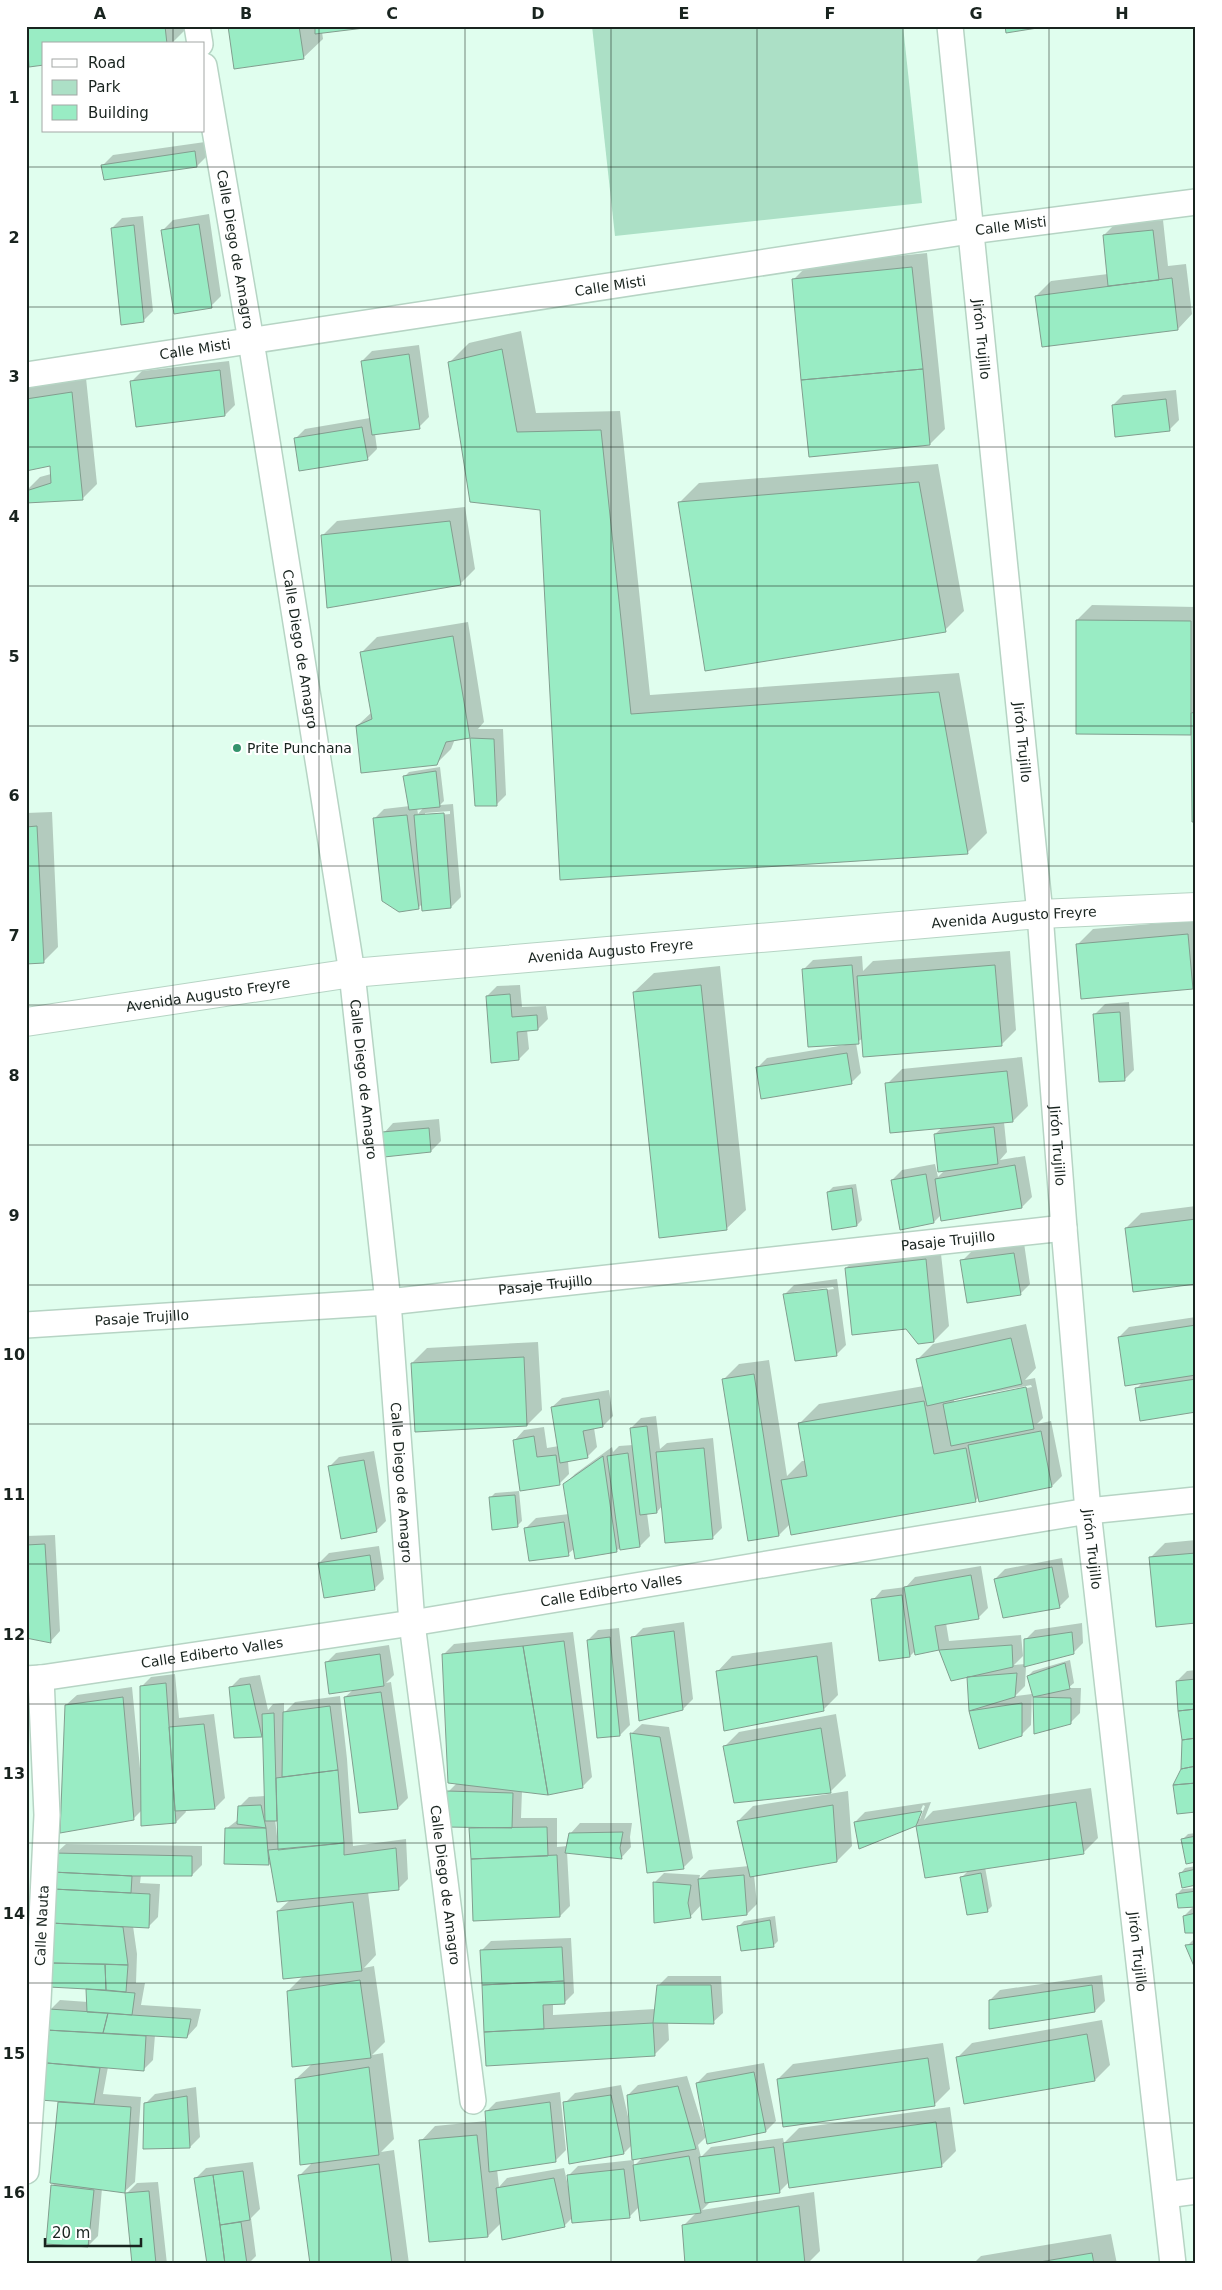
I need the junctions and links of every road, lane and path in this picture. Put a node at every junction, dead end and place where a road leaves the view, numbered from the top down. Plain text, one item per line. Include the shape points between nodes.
1 (197, 26) edge
2 (950, 26) edge
3 (200, 42) edge
4 (205, 72) edge
5 (1196, 202) edge
6 (970, 231) junction
7 (251, 341) junction
8 (26, 375) edge
9 (1196, 907) edge
10 (1040, 914) junction
11 (352, 973) junction
12 (26, 1022) edge
13 (1064, 1228) junction
14 (388, 1302) junction
15 (26, 1325) edge
16 (1196, 1500) edge
17 (1088, 1511) junction
18 (412, 1622) junction
19 (34, 1678) edge
20 (32, 2001) edge
21 (473, 2101) dead end
22 (26, 2171) edge
23 (1196, 2191) edge
24 (1166, 2195) junction
25 (1173, 2264) edge

1 - 3 street
2 - 6 street, Jirón Trujillo
4 - 7 street, Calle Diego de Amagro
5 - 6 street, Calle Misti
6 - 7 street, Calle Misti
6 - 10 street, Jirón Trujillo
7 - 8 street, Calle Misti
7 - 11 street, Calle Diego de Amagro
9 - 10 main road, Avenida Augusto Freyre
10 - 11 main road, Avenida Augusto Freyre
10 - 13 street, Jirón Trujillo
11 - 12 main road, Avenida Augusto Freyre
11 - 14 street, Calle Diego de Amagro
13 - 14 street, Pasaje Trujillo
13 - 17 street, Jirón Trujillo
14 - 15 street, Pasaje Trujillo
14 - 18 street, Calle Diego de Amagro
16 - 17 street, Calle Ediberto Valles
17 - 18 street, Calle Ediberto Valles
17 - 24 street, Jirón Trujillo
18 - 19 street, Calle Ediberto Valles
18 - 21 street, Calle Diego de Amagro
19 - 20 street, Calle Nauta via 47,1816
20 - 22 street, Calle Nauta
23 - 24 street
24 - 25 street, Jirón Trujillo

